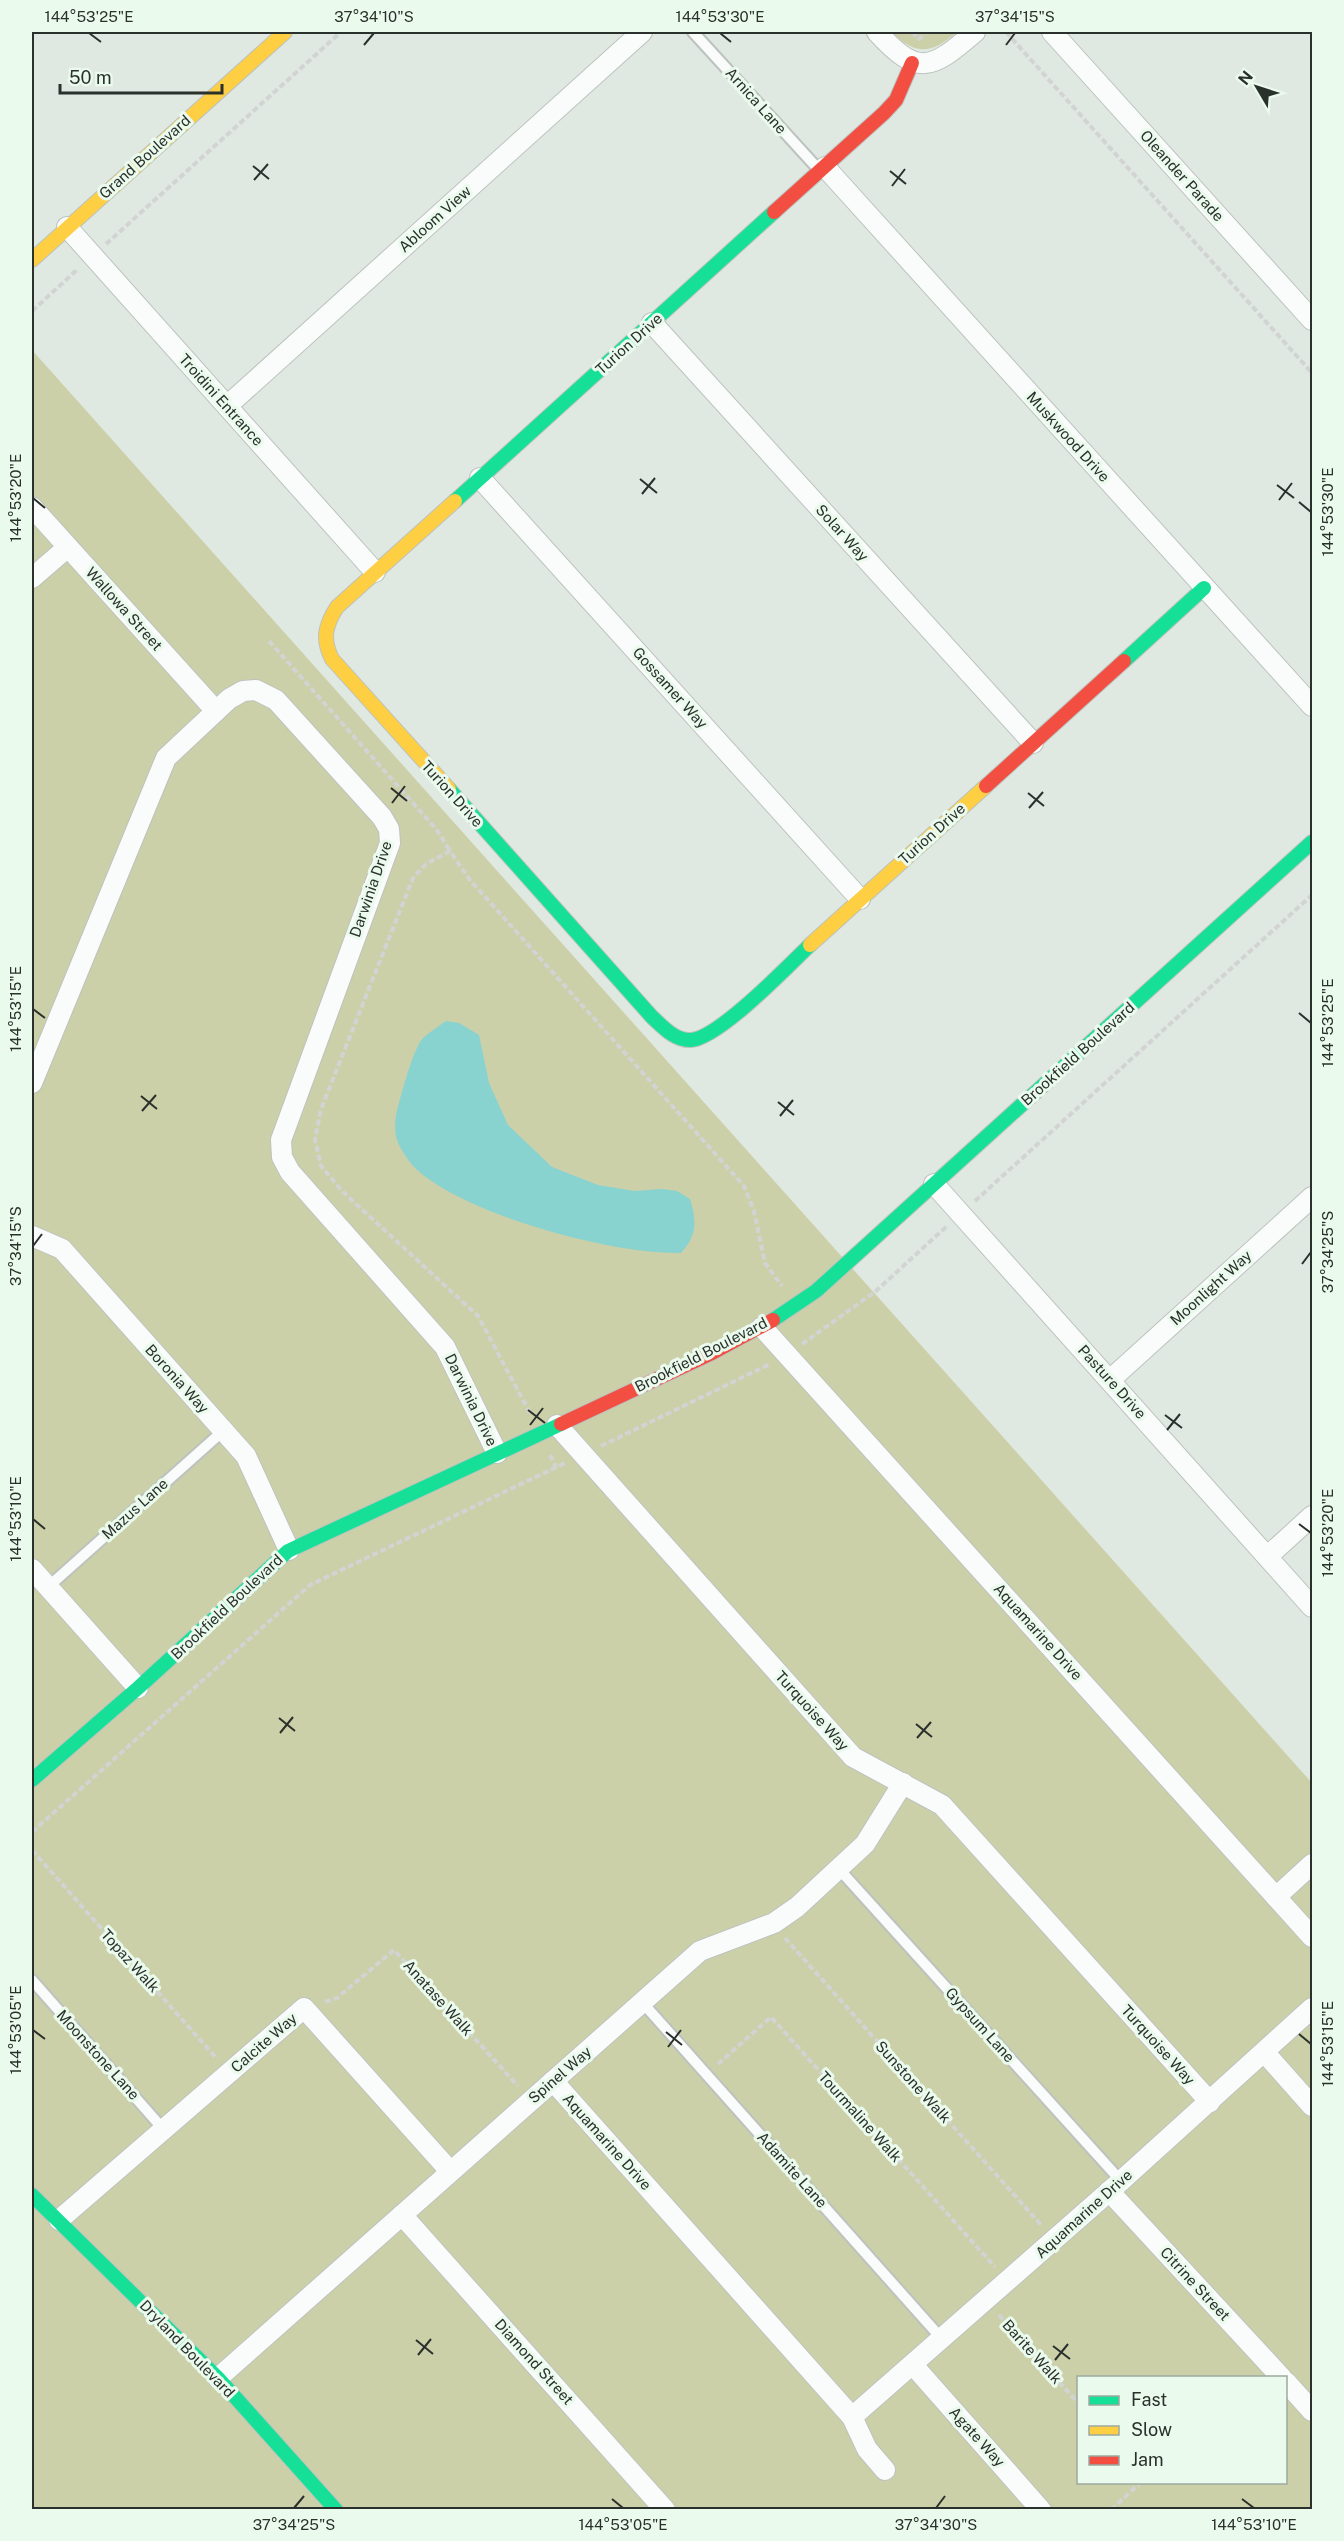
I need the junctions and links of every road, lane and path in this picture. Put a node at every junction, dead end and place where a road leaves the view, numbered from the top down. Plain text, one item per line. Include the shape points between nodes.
1 (285, 32) edge
2 (341, 32) edge
3 (642, 32) edge
4 (693, 32) edge
5 (877, 32) edge
6 (912, 32) edge
7 (927, 32) edge
8 (975, 32) edge
9 (1006, 32) edge
10 (1052, 32) edge
11 (912, 63) junction
12 (822, 169) junction
13 (67, 227) junction
14 (93, 256) junction
15 (32, 260) edge
16 (32, 311) edge
17 (1312, 320) edge
18 (652, 323) junction
19 (1312, 373) edge
20 (227, 406) junction
21 (480, 478) junction
22 (32, 507) edge
23 (68, 547) junction
24 (375, 572) junction
25 (32, 578) edge
26 (1204, 588) junction
27 (269, 641) dead end
28 (1312, 706) edge
29 (216, 711) junction
30 (1033, 743) junction
31 (1312, 842) edge
32 (450, 851) junction
33 (1312, 895) edge
34 (860, 898) junction
35 (32, 1083) edge
36 (934, 1184) junction
37 (1312, 1197) edge
38 (961, 1214) junction
39 (32, 1236) edge
40 (796, 1304) junction
41 (762, 1327) junction
42 (814, 1335) junction
43 (787, 1353) junction
44 (1110, 1380) junction
45 (548, 1429) junction
46 (223, 1431) junction
47 (497, 1453) junction
48 (583, 1455) junction
49 (556, 1467) junction
50 (1312, 1516) edge
51 (289, 1551) junction
52 (1268, 1556) junction
53 (32, 1569) edge
54 (48, 1587) junction
55 (1312, 1607) edge
56 (138, 1688) junction
57 (32, 1780) edge
58 (903, 1783) junction
59 (32, 1832) edge
60 (32, 1850) edge
61 (1312, 1864) edge
62 (839, 1869) junction
63 (1276, 1897) junction
64 (774, 1923) junction
65 (1312, 1937) edge
66 (32, 1980) edge
67 (642, 2002) junction
68 (304, 2008) junction
69 (1312, 2008) edge
70 (1264, 2053) junction
71 (229, 2073) junction
72 (706, 2074) junction
73 (553, 2081) junction
74 (531, 2100) junction
75 (1210, 2102) junction
76 (1312, 2106) edge
77 (164, 2130) junction
78 (450, 2171) junction
79 (1115, 2186) junction
80 (32, 2195) edge
81 (402, 2215) junction
82 (59, 2220) junction
83 (1054, 2240) junction
84 (1008, 2281) junction
85 (986, 2301) junction
86 (942, 2339) junction
87 (913, 2365) junction
88 (1280, 2376) edge
89 (218, 2378) junction
90 (1287, 2383) edge
91 (1077, 2402) edge
92 (1312, 2411) edge
93 (852, 2417) junction
94 (885, 2470) dead end
95 (1139, 2484) edge
96 (336, 2510) edge
97 (665, 2510) edge
98 (1041, 2510) edge
99 (1111, 2510) edge

1 - 13 street, Grand Boulevard
2 - 14 path
3 - 20 street, Abloom View
4 - 12 lane, Arnica Lane
5 - 11 street via 896,53
6 - 7 path via 919,39
8 - 11 street via 939,60
9 - 19 path
10 - 17 street, Oleander Parade
11 - 12 street, Turion Drive via 896,100
12 - 18 street, Turion Drive
12 - 26 street, Muskwood Drive
13 - 14 street, Troidini Entrance
13 - 15 street, Grand Boulevard
14 - 16 path
14 - 20 street, Troidini Entrance
18 - 21 street, Turion Drive
18 - 30 street, Solar Way
20 - 24 street, Troidini Entrance
21 - 24 street, Turion Drive
21 - 34 street, Gossamer Way
22 - 23 street, Wallowa Street
23 - 25 street
23 - 29 street, Wallowa Street
24 - 34 street, Turion Drive via 329,618 324,630 325,645 332,659 667,1032 679,1039 709,1035
26 - 28 street, Muskwood Drive
26 - 30 street, Turion Drive
27 - 32 path via 437,830
29 - 35 street, Darwinia Drive via 166,758
29 - 47 street, Darwinia Drive via 243,691 256,690 276,700 389,829 390,843 281,1140 282,1157 445,1347
30 - 34 street, Turion Drive
31 - 36 street, Brookfield Boulevard
32 - 40 path via 470,880 744,1186 754,1211 765,1263
32 - 45 path via 426,864 413,878 321,1109 315,1138 321,1166 342,1191 478,1317
33 - 38 path
36 - 38 street, Pasture Drive
36 - 40 street, Brookfield Boulevard via 816,1291
37 - 44 street, Moonlight Way
38 - 42 path via 876,1291
38 - 44 street, Pasture Drive
39 - 46 street, Boronia Way via 62,1249
40 - 41 street, Brookfield Boulevard
40 - 42 path
41 - 43 street, Aquamarine Drive
41 - 45 street, Brookfield Boulevard
42 - 43 path
43 - 48 path
43 - 63 street, Aquamarine Drive
44 - 52 street, Pasture Drive
45 - 47 street, Brookfield Boulevard
45 - 48 street, Turquoise Way
45 - 49 path
46 - 51 street, Boronia Way via 246,1456
46 - 54 lane, Mazus Lane
47 - 51 street, Brookfield Boulevard
48 - 49 path
48 - 58 street, Turquoise Way via 853,1757
49 - 59 path via 310,1585
50 - 52 street
51 - 56 street, Brookfield Boulevard
52 - 55 street, Pasture Drive
53 - 54 street
54 - 56 street
56 - 57 street, Brookfield Boulevard
58 - 62 street, Spinel Way via 865,1844
58 - 75 street, Turquoise Way via 942,1805
60 - 71 path, Topaz Walk
61 - 63 street
62 - 64 street, Spinel Way
62 - 79 lane, Gypsum Lane
63 - 65 street, Aquamarine Drive
64 - 67 street, Spinel Way via 700,1951
64 - 83 path, Sunstone Walk
66 - 77 lane, Moonstone Lane
67 - 72 lane, Adamite Lane
67 - 73 street, Spinel Way
68 - 71 street, Calcite Way
68 - 74 path, Anatase Walk via 338,1998 394,1950
68 - 78 street, Calcite Way
69 - 70 street, Aquamarine Drive
70 - 75 street, Aquamarine Drive
70 - 76 street
71 - 77 street, Calcite Way
72 - 84 path, Tourmaline Walk via 771,2017
72 - 86 lane, Adamite Lane
73 - 74 street, Spinel Way
73 - 93 street, Aquamarine Drive
74 - 78 street, Spinel Way
75 - 79 street, Aquamarine Drive
77 - 82 street, Calcite Way
78 - 81 street, Spinel Way
79 - 83 street, Aquamarine Drive
79 - 88 street, Citrine Street
80 - 82 street, Dryland Boulevard
81 - 89 street, Spinel Way
81 - 97 street, Diamond Street
82 - 89 street, Dryland Boulevard
83 - 84 street, Aquamarine Drive
84 - 85 street, Aquamarine Drive
85 - 86 street, Aquamarine Drive
85 - 91 path, Barite Walk
86 - 87 street, Aquamarine Drive
87 - 93 street, Aquamarine Drive
87 - 98 street, Agate Way
89 - 96 street, Dryland Boulevard
90 - 92 street
93 - 94 street, Aquamarine Drive via 867,2449
95 - 99 path

